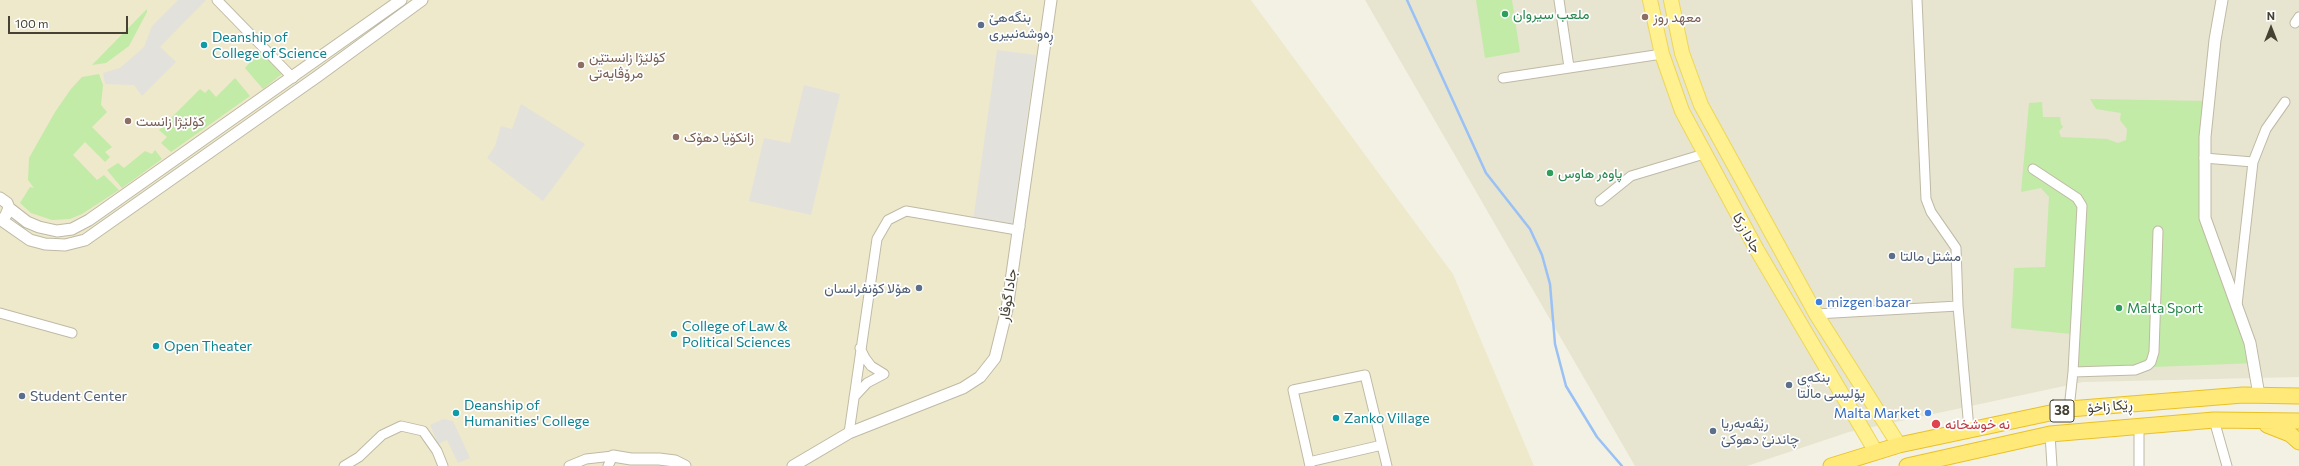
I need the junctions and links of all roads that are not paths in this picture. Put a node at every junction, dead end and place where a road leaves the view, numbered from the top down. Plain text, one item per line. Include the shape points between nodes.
1 (217, 0) edge
2 (401, 0) edge
3 (422, 0) edge
4 (1051, 0) edge
5 (1559, 0) edge
6 (1650, 0) edge
7 (1671, 0) edge
8 (1917, 0) edge
9 (2222, 0) edge
10 (1662, 54) junction
11 (1569, 67) junction
12 (292, 78) junction
13 (1502, 78) dead end
14 (2285, 102) dead end
15 (1704, 154) junction
16 (2204, 158) junction
17 (2253, 162) junction
18 (2033, 169) dead end
19 (0, 198) edge
20 (1600, 201) dead end
21 (9, 208) junction
22 (0, 218) edge
23 (1020, 227) junction
24 (2158, 231) dead end
25 (2237, 305) junction
26 (1958, 306) junction
27 (0, 313) edge
28 (1816, 314) junction
29 (72, 334) dead end
30 (860, 347) junction
31 (2073, 372) junction
32 (2259, 395) junction
33 (2299, 396) edge
34 (854, 397) junction
35 (2069, 409) junction
36 (2214, 420) junction
37 (2248, 420) junction
38 (2299, 421) edge
39 (2139, 425) junction
40 (1888, 428) junction
41 (1968, 429) junction
42 (849, 433) junction
43 (2050, 434) junction
44 (1868, 438) junction
45 (2299, 442) edge
46 (1382, 445) junction
47 (1899, 445) junction
48 (1876, 452) junction
49 (611, 461) edge
50 (1310, 464) edge
51 (1925, 464) edge
52 (344, 466) edge
53 (443, 466) edge
54 (569, 466) edge
55 (685, 466) edge
56 (793, 466) edge
57 (1386, 466) edge
58 (1831, 466) edge
59 (1907, 466) edge
60 (2052, 466) edge
61 (2139, 466) edge
62 (2227, 466) edge

1 - 12 street
2 - 12 street
3 - 22 street via 84,240 65,245 45,244 30,240
4 - 23 street, جادا گوڤار
5 - 11 street
6 - 10 main road, جادا زرکا
7 - 28 main road, جادا زرکا via 1682,53 1702,105
8 - 26 street via 1926,199 1931,212 1956,248
9 - 16 street via 2215,40
10 - 11 street
10 - 15 main road, جادا زرکا via 1682,111
11 - 13 street
12 - 21 street via 72,230 39,228
14 - 17 street via 2266,129
15 - 20 street via 1631,176
15 - 44 main road, جادا زرکا via 1793,314
16 - 17 street
16 - 25 street via 2205,218
17 - 25 street
18 - 31 street via 2077,198 2082,206
19 - 21 street
21 - 22 street via 7,214
23 - 30 street via 1017,230 906,211 888,220 877,239
23 - 42 street, جادا گوڤار via 999,348 988,369 963,388
24 - 31 street via 2154,352 2151,362 2148,366 2135,370
25 - 32 street via 2250,343
26 - 28 street
26 - 41 street
27 - 29 street
28 - 40 main road, جادا زرکا
30 - 34 street
30 - 34 street via 864,358 871,366 884,374 867,383
31 - 35 street
32 - 33 highway, ڕێکا زاخۆ / 38
32 - 35 highway, ڕێکا زاخۆ / 38
34 - 42 street
35 - 41 highway, ڕێکا زاخۆ / 38
36 - 37 highway, ڕێکا زاخۆ / 38
36 - 39 highway, ڕێکا زاخۆ / 38
36 - 62 street
37 - 38 highway, ڕێکا زاخۆ / 38
37 - 45 highway via 2281,430
39 - 43 highway, ڕێکا زاخۆ / 38
39 - 61 street
40 - 44 main road via 1886,436 1879,440
40 - 47 main road, جادا زرکا
41 - 47 highway, ڕێکا زاخۆ / 38
42 - 56 street, جادا گوڤار
43 - 51 highway, ڕێکا زاخۆ / 38
43 - 60 street
44 - 48 main road, جادا زرکا
46 - 50 street
46 - 50 street via 1365,374 1293,390
46 - 57 street
47 - 48 highway, ڕێکا زاخۆ / 38
48 - 58 highway, ڕێکا زاخۆ / 38
49 - 54 street via 586,459
49 - 55 street via 659,459 675,461
51 - 59 highway, ڕێکا زاخۆ / 38
52 - 53 street via 359,457 382,436 401,426 423,431 437,451

